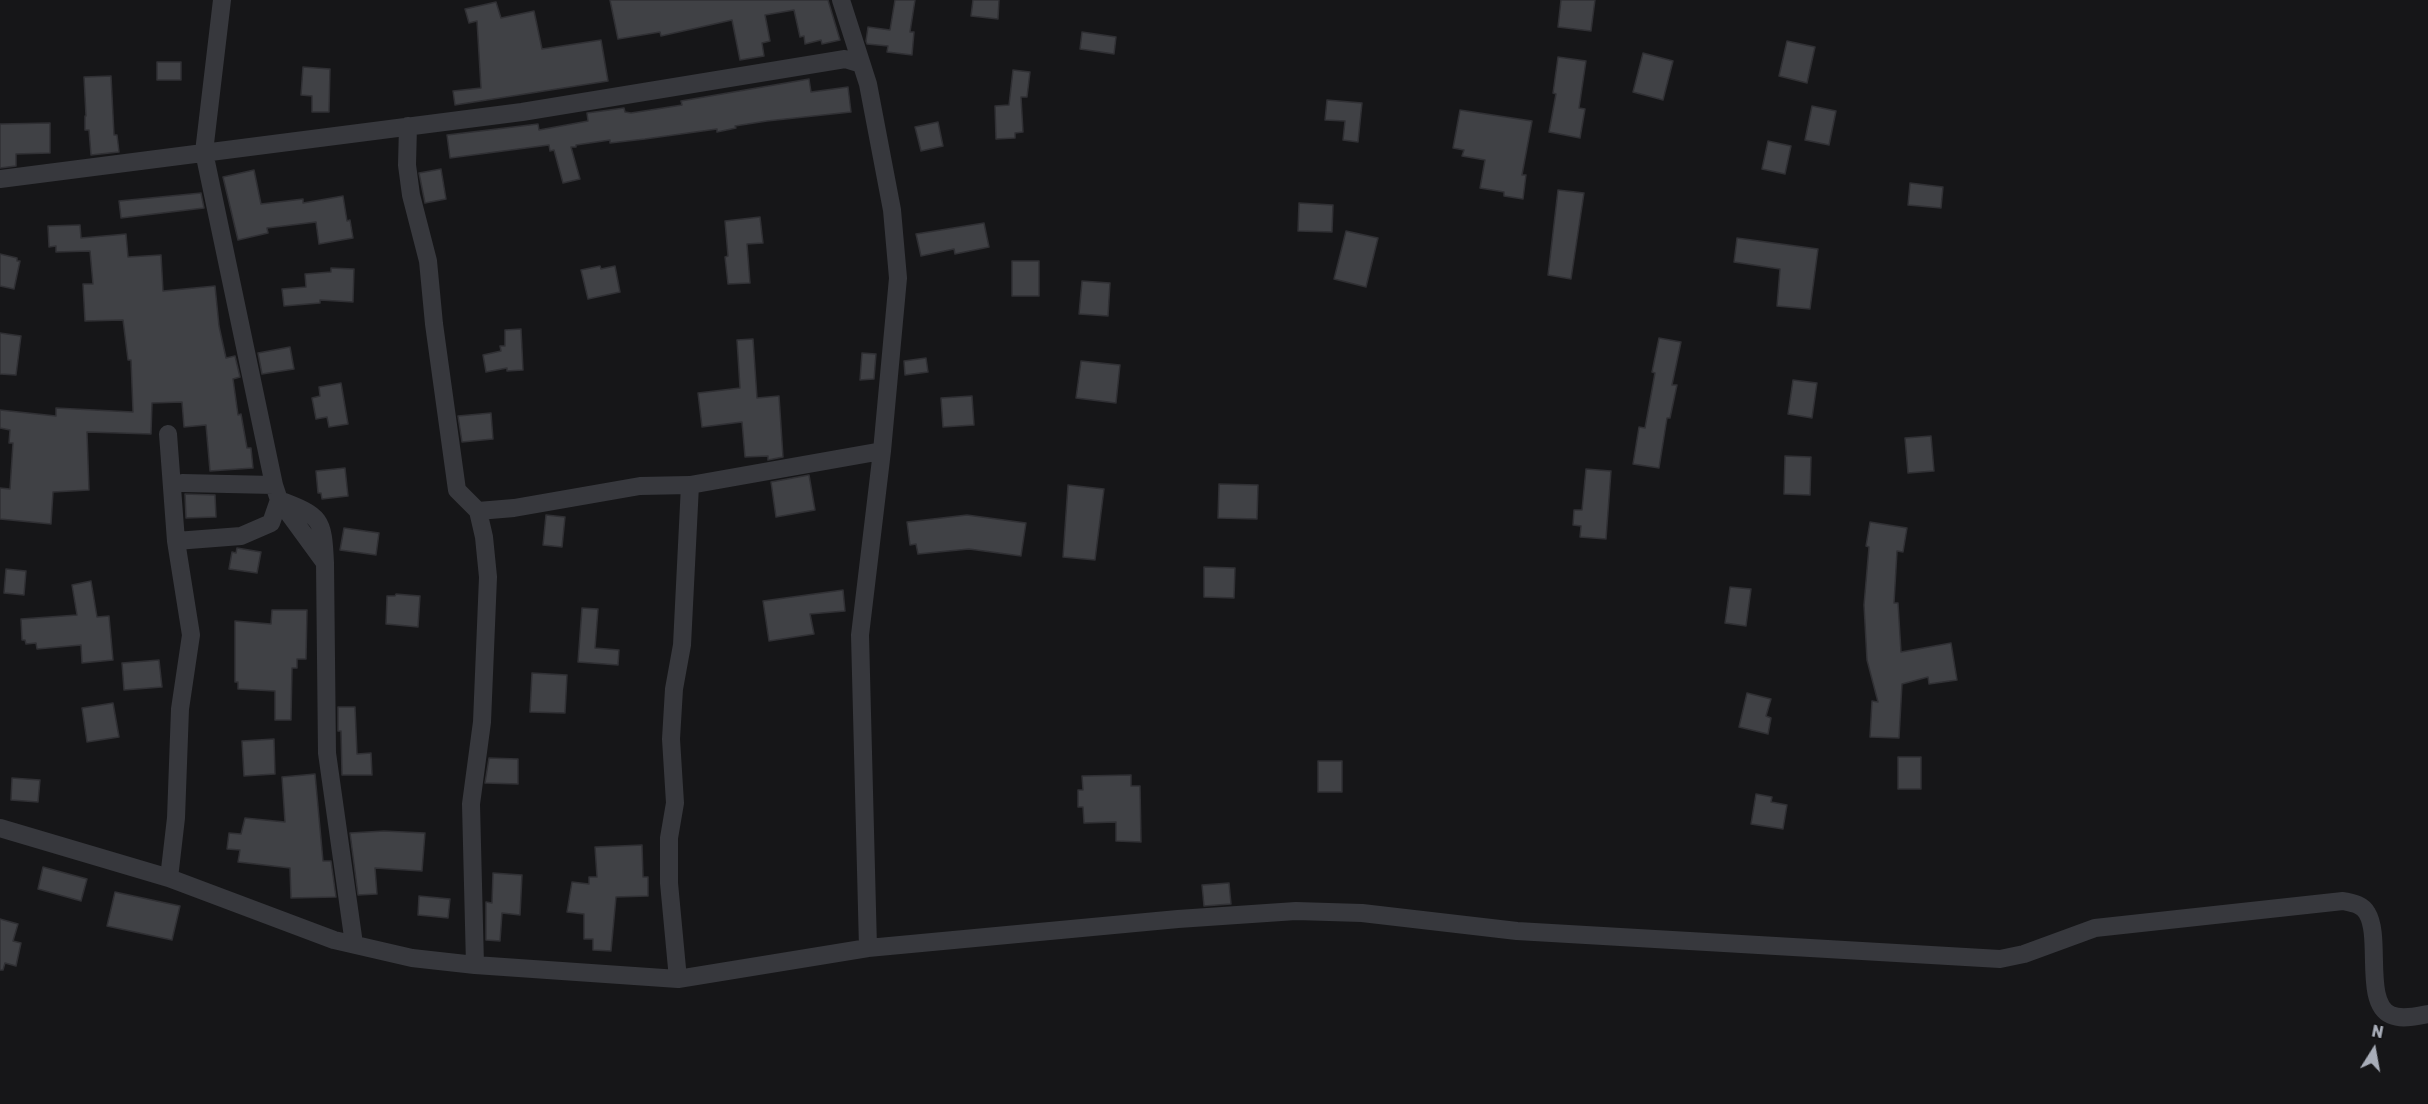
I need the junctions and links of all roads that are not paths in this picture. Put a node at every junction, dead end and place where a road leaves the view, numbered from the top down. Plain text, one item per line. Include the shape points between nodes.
1 (222, 0) edge
2 (841, 0) edge
3 (861, 64) junction
4 (408, 126) junction
5 (204, 152) junction
6 (0, 179) edge
7 (168, 434) dead end
8 (882, 451) junction
9 (182, 483) dead end
10 (690, 485) junction
11 (276, 493) junction
12 (478, 511) junction
13 (176, 541) junction
14 (0, 828) edge
15 (169, 878) junction
16 (354, 944) junction
17 (868, 948) junction
18 (474, 965) junction
19 (678, 979) junction
20 (2428, 1014) edge

1 - 5 street
2 - 3 street
3 - 4 street via 845,59 522,112
3 - 8 street via 892,210 898,279
4 - 5 street
4 - 12 street via 411,195 428,261 457,490
5 - 6 street
5 - 11 street
7 - 13 street
8 - 10 street
8 - 17 street via 860,635
9 - 11 street
10 - 12 street via 640,486
10 - 19 street via 682,645 670,739 675,803 669,838 669,883
11 - 13 street via 271,523 241,536
11 - 16 street via 325,563 327,753
12 - 18 street via 488,577 482,722 471,804
13 - 15 street via 191,635 180,709 176,818
14 - 15 street
15 - 16 street via 333,940
16 - 18 street via 412,958
17 - 19 street
17 - 20 street via 1296,911 1362,913 1517,931 2000,959 2095,928 2343,901 2358,904 2367,913 2373,931 2377,997 2382,1010 2392,1016
18 - 19 street

